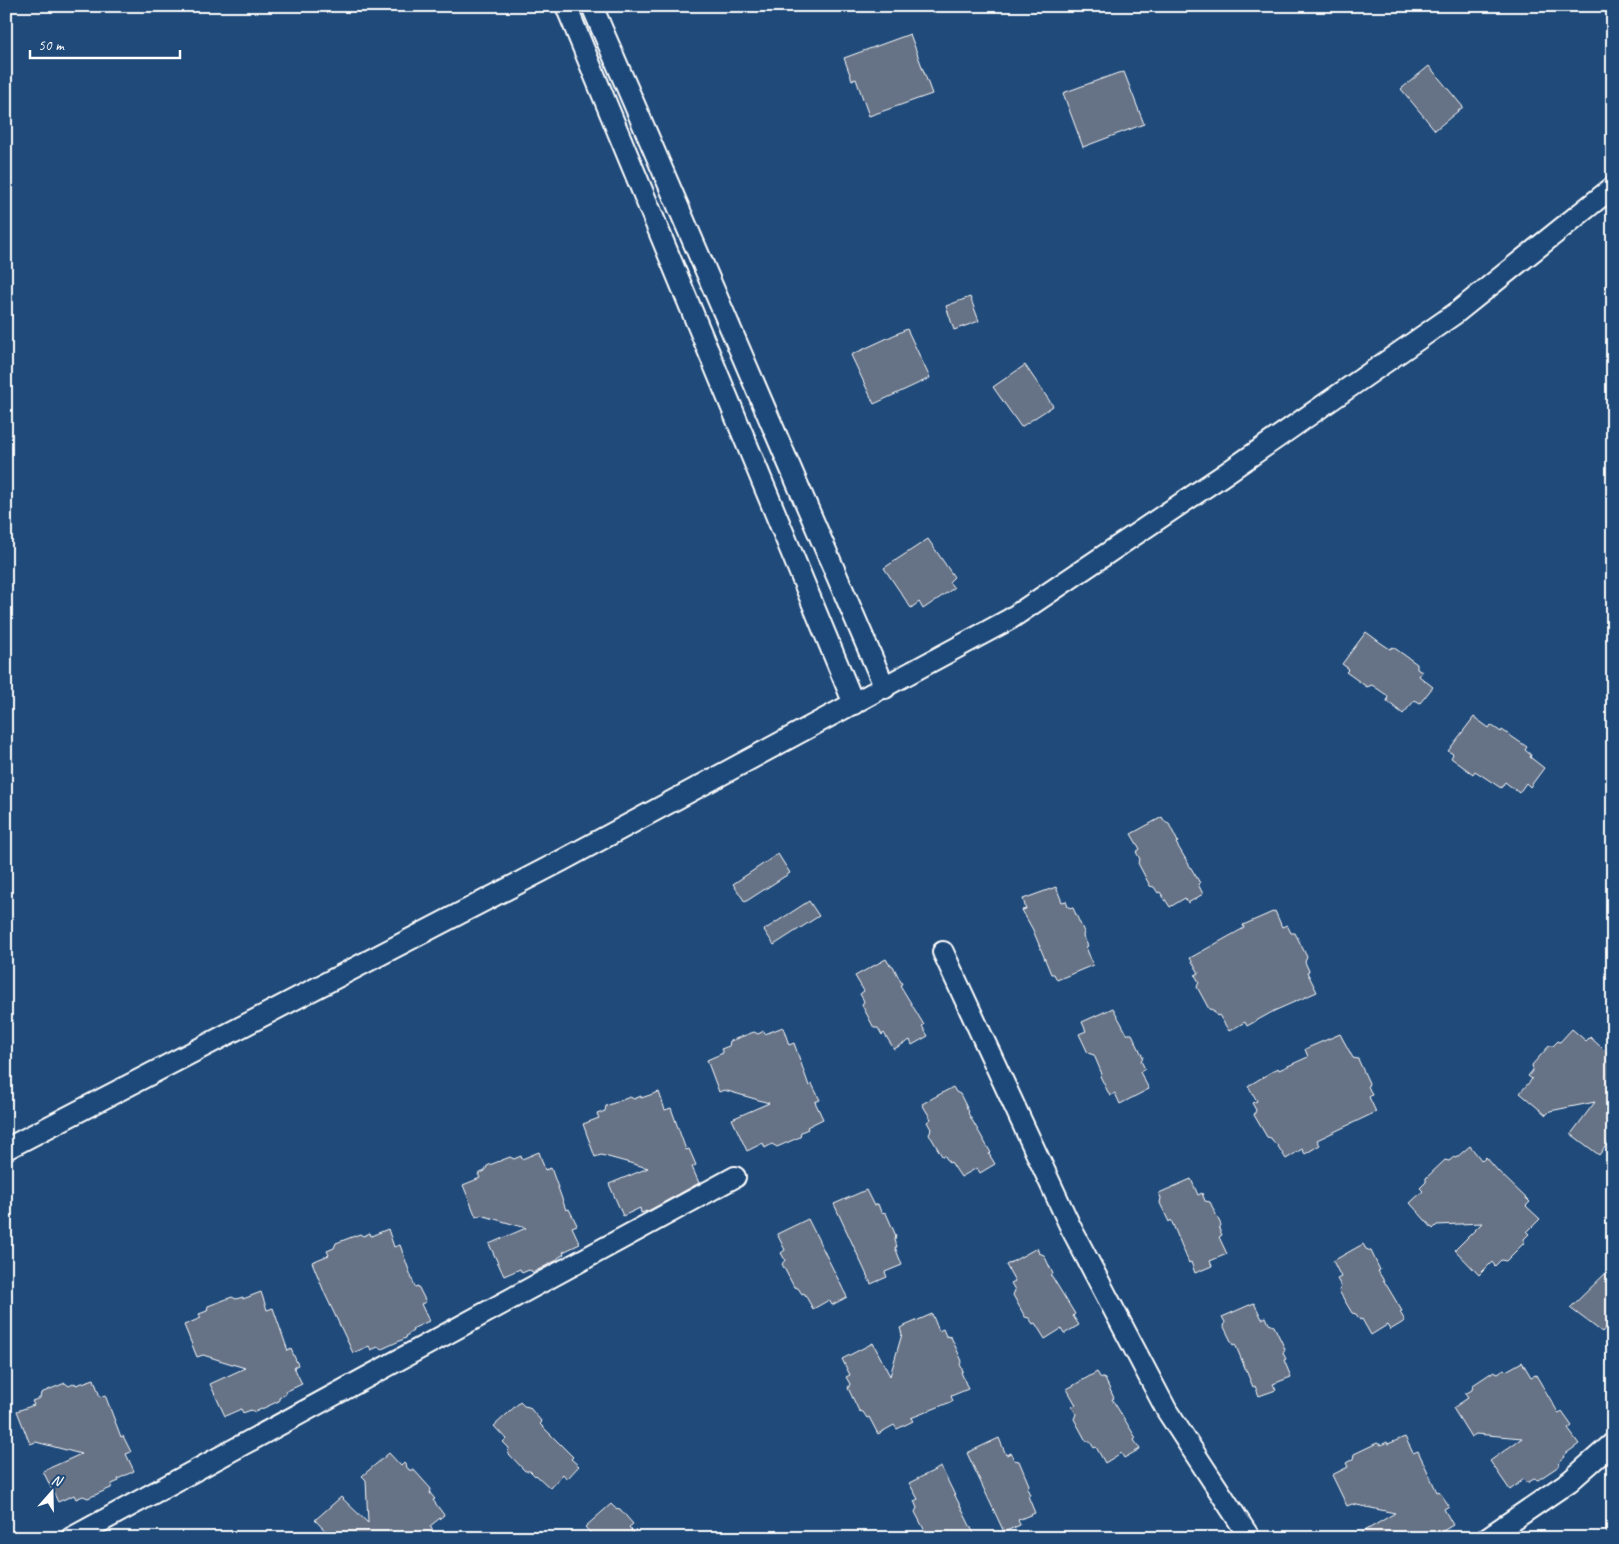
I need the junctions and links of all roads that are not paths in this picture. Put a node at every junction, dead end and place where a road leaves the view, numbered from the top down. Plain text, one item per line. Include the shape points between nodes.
1 (566, 6) edge
2 (592, 6) edge
3 (1613, 187) edge
4 (885, 688) junction
5 (854, 704) junction
6 (943, 952) dead end
7 (6, 1148) edge
8 (734, 1177) dead end
9 (1613, 1443) edge
10 (71, 1538) edge
11 (1250, 1538) edge
12 (1487, 1538) edge

1 - 5 street
2 - 4 street
3 - 4 street via 1456,313 1214,481 1010,619
4 - 5 street
5 - 7 street via 561,861
6 - 11 street via 1071,1228 1162,1403
8 - 10 street
9 - 12 street via 1570,1481

